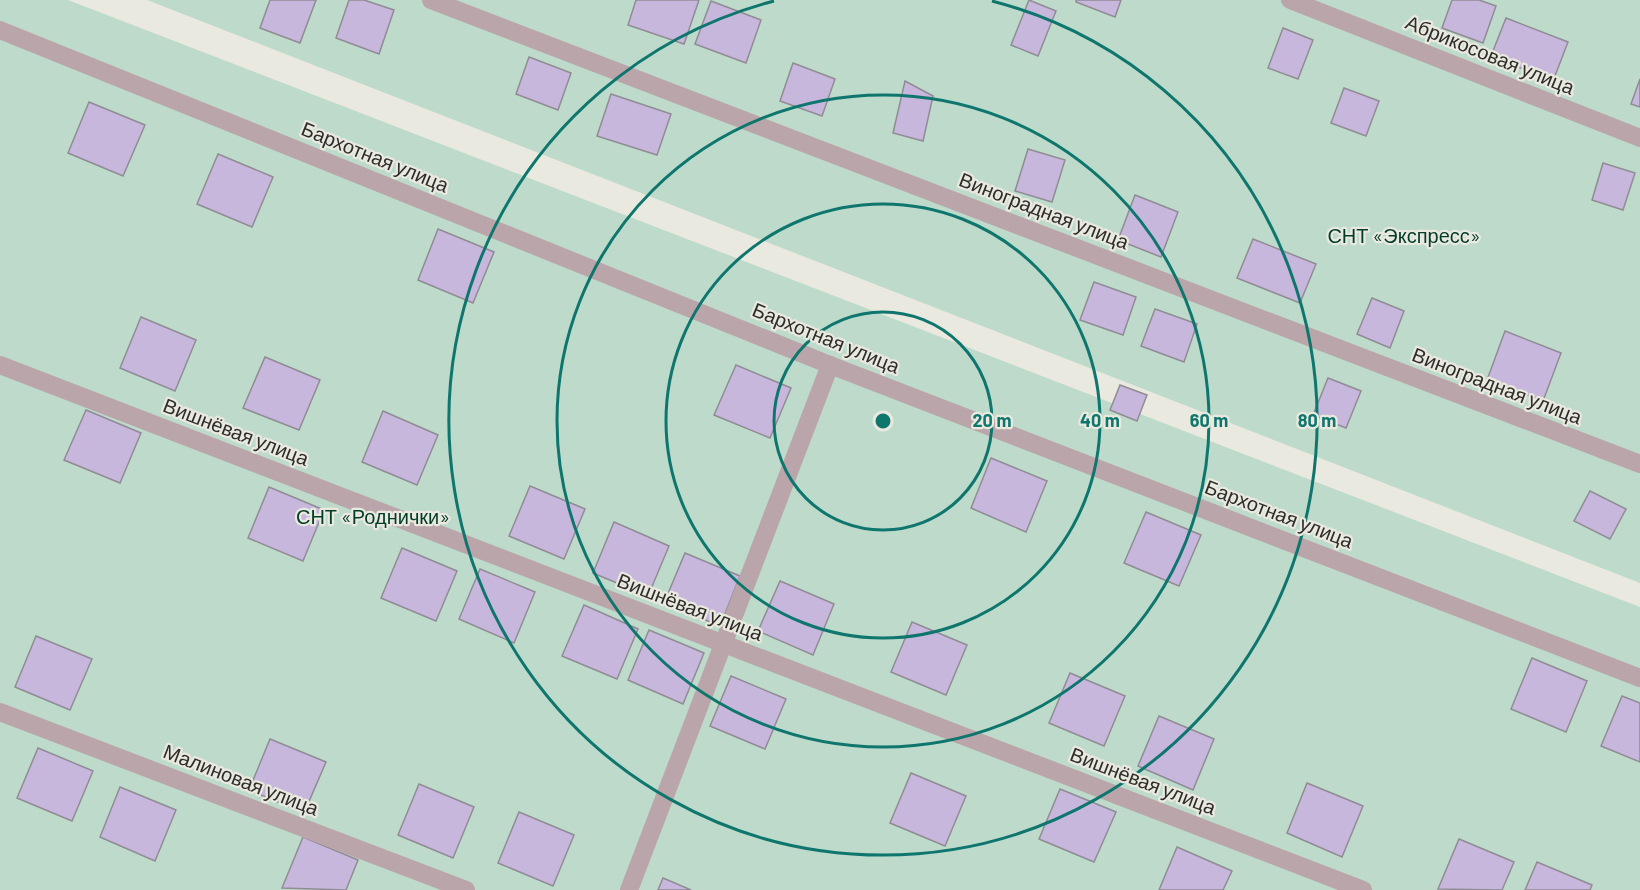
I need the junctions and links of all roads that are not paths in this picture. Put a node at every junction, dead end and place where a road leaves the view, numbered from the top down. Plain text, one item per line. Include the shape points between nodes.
1 (431, 0) edge
2 (1290, 0) edge
3 (0, 30) edge
4 (1640, 138) edge
5 (0, 365) edge
6 (830, 365) junction
7 (1640, 464) edge
8 (722, 643) junction
9 (1640, 678) edge
10 (0, 712) edge
11 (466, 890) edge
12 (629, 890) edge
13 (1363, 890) edge

1 - 7 street, Виноградная улица
2 - 4 street, Абрикосовая улица
3 - 6 street, Бархотная улица
5 - 8 street, Вишнёвая улица
6 - 8 street
6 - 9 street, Бархотная улица
8 - 12 street
8 - 13 street, Вишнёвая улица
10 - 11 street, Малиновая улица

